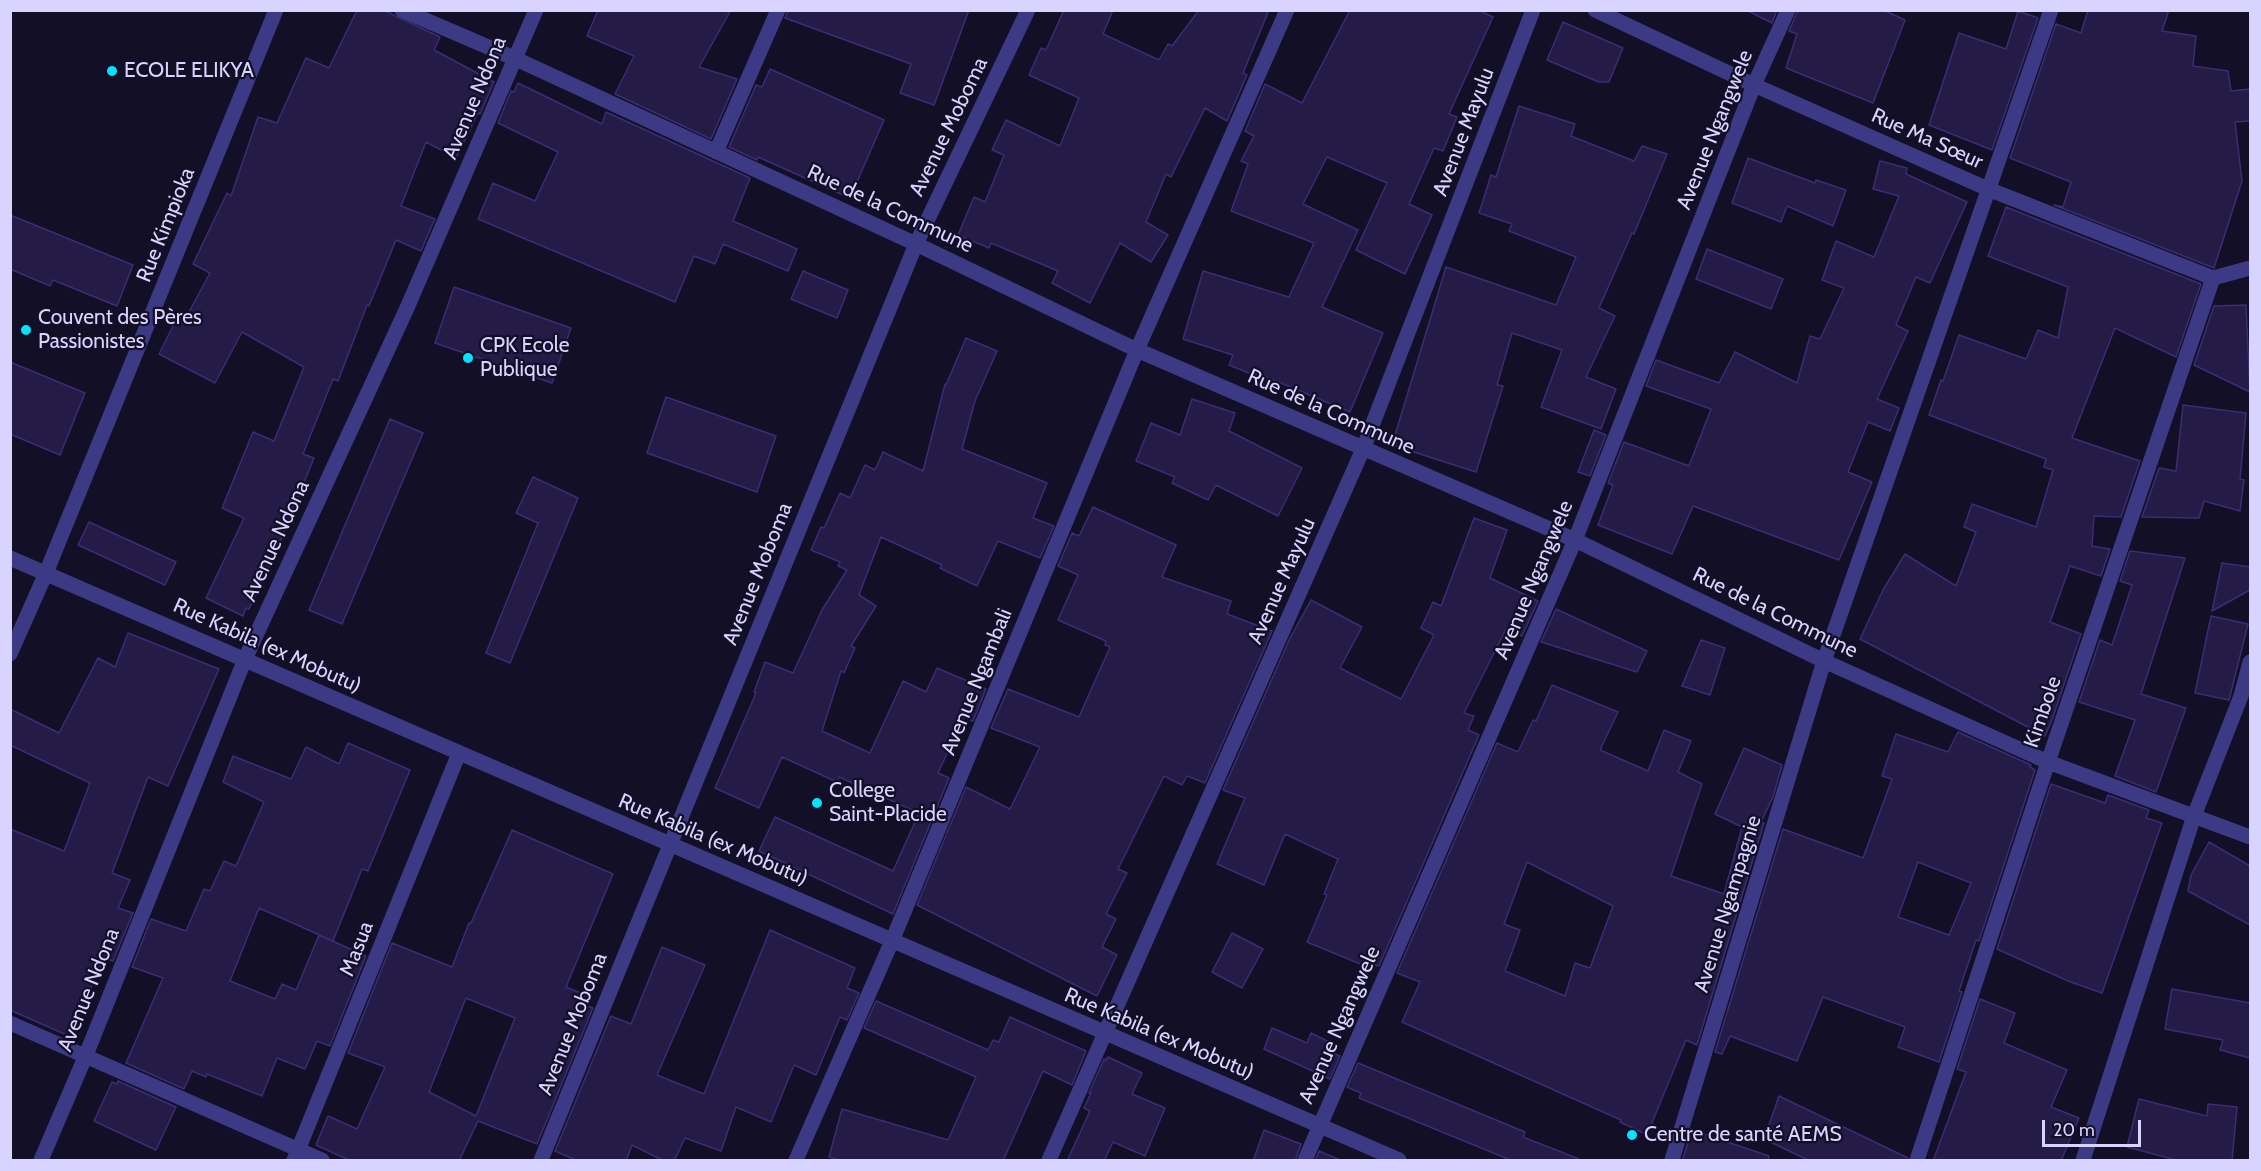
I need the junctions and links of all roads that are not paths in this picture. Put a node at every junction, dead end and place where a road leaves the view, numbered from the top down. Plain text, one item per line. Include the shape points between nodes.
1 (276, 10) edge
2 (402, 10) edge
3 (536, 10) edge
4 (778, 10) edge
5 (1028, 10) edge
6 (1287, 10) edge
7 (1533, 10) edge
8 (1595, 10) edge
9 (1788, 10) edge
10 (2051, 10) edge
11 (516, 59) junction
12 (1754, 85) junction
13 (716, 152) junction
14 (1988, 189) junction
15 (916, 244) junction
16 (2250, 268) edge
17 (2213, 278) junction
18 (1137, 350) junction
19 (1363, 449) junction
20 (1575, 540) junction
21 (10, 558) edge
22 (46, 573) junction
23 (10, 654) edge
24 (245, 659) junction
25 (1824, 661) junction
26 (2250, 662) edge
27 (459, 753) junction
28 (2048, 762) junction
29 (2194, 816) junction
30 (2250, 837) edge
31 (669, 844) junction
32 (892, 941) junction
33 (10, 1023) edge
34 (1105, 1033) junction
35 (86, 1055) junction
36 (1319, 1126) junction
37 (296, 1155) edge
38 (41, 1161) edge
39 (321, 1161) edge
40 (540, 1161) edge
41 (796, 1161) edge
42 (1049, 1161) edge
43 (1305, 1161) edge
44 (1399, 1161) edge
45 (1672, 1161) edge
46 (1917, 1161) edge
47 (2083, 1161) edge

1 - 22 street, Rue Kimpioka
2 - 11 street, Rue de la Commune
3 - 11 street, Avenue Ndona
4 - 13 street
5 - 15 street, Avenue Moboma
6 - 18 street, Avenue Ngambali
7 - 19 street, Avenue Mayulu
8 - 12 street, Rue Ma Sœur
9 - 12 street, Avenue Ngangwele
10 - 14 street, Avenue Ngampagnie
11 - 13 street, Rue de la Commune
11 - 24 street, Avenue Ndona via 407,308
12 - 14 street, Rue Ma Sœur
12 - 20 street, Avenue Ngangwele
13 - 15 street, Rue de la Commune
14 - 17 street, Rue Ma Sœur
14 - 25 street, Avenue Ngampagnie
15 - 18 street, Rue de la Commune
15 - 31 street, Avenue Moboma
16 - 17 street
17 - 28 street, Kimbole
18 - 19 street, Rue de la Commune
18 - 32 street, Avenue Ngambali
19 - 20 street, Rue de la Commune
19 - 34 street, Avenue Mayulu
20 - 25 street, Rue de la Commune
20 - 36 street, Avenue Ngangwele
21 - 22 street, Rue Kabila (ex Mobutu)
22 - 23 street, Rue Kimpioka
22 - 24 street, Rue Kabila (ex Mobutu)
24 - 27 street, Rue Kabila (ex Mobutu)
24 - 35 street, Avenue Ndona
25 - 28 street, Rue de la Commune
25 - 45 street, Avenue Ngampagnie
26 - 29 street via 2241,696
27 - 31 street, Rue Kabila (ex Mobutu)
27 - 37 street, Masua
28 - 29 street, Rue de la Commune
28 - 46 street, Kimbole
29 - 30 street, Rue de la Commune
29 - 47 street
31 - 32 street, Rue Kabila (ex Mobutu)
31 - 40 street, Avenue Moboma
32 - 34 street, Rue Kabila (ex Mobutu)
32 - 41 street, Avenue Ngambali
33 - 35 street
34 - 36 street, Rue Kabila (ex Mobutu)
34 - 42 street, Avenue Mayulu
35 - 37 street
35 - 38 street, Avenue Ndona
36 - 43 street, Avenue Ngangwele
36 - 44 street, Rue Kabila (ex Mobutu)
37 - 39 street

